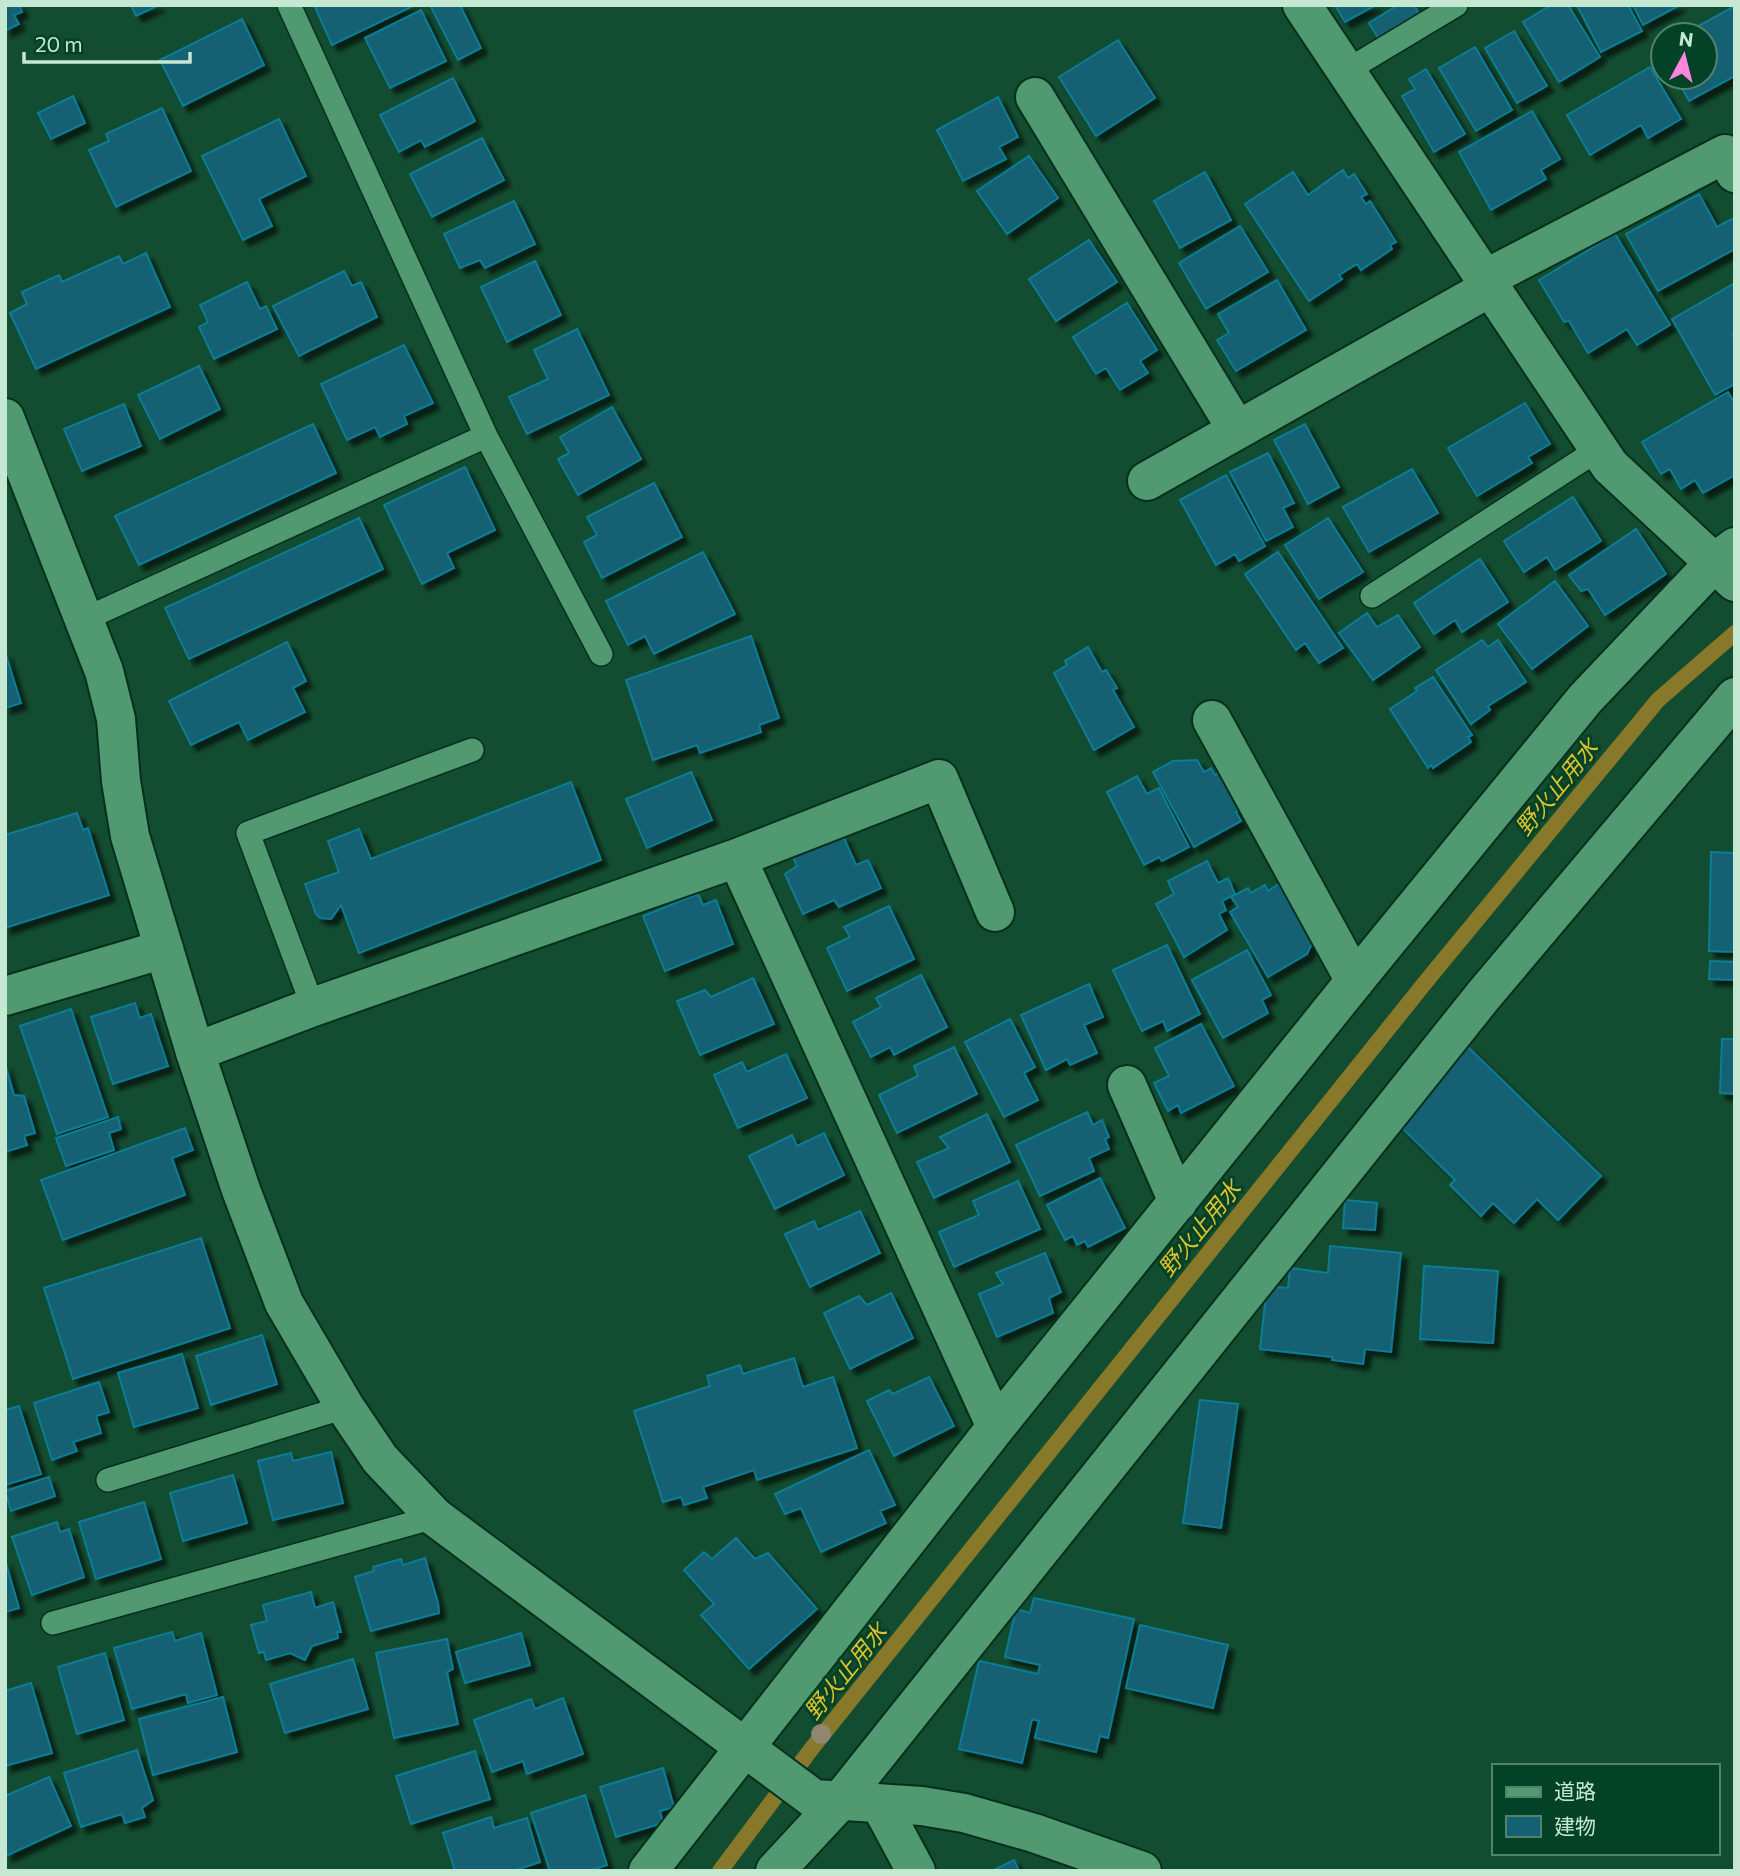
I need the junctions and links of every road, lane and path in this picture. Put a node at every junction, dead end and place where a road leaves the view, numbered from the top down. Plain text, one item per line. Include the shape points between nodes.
1 (289, 5) edge
2 (1302, 5) edge
3 (1456, 5) edge
4 (1346, 71) junction
5 (1035, 97) dead end
6 (1735, 173) edge
7 (1488, 283) junction
8 (5, 418) edge
9 (1237, 430) junction
10 (486, 436) junction
11 (1599, 449) junction
12 (1147, 481) dead end
13 (1728, 564) edge
14 (1372, 596) dead end
15 (85, 619) junction
16 (601, 654) dead end
17 (1735, 697) edge
18 (1212, 720) dead end
19 (472, 750) dead end
20 (737, 858) junction
21 (995, 912) dead end
22 (164, 949) junction
23 (1355, 981) junction
24 (5, 996) edge
25 (313, 1007) junction
26 (195, 1052) junction
27 (1128, 1085) dead end
28 (1178, 1202) junction
29 (345, 1407) junction
30 (996, 1427) junction
31 (108, 1480) dead end
32 (435, 1517) junction
33 (53, 1623) dead end
34 (753, 1755) junction
35 (827, 1800) junction
36 (880, 1804) junction
37 (648, 1871) edge
38 (775, 1871) edge
39 (916, 1871) edge
40 (1142, 1871) edge

1 - 10 lane
2 - 4 street
3 - 4 lane
4 - 7 street
5 - 9 street
6 - 7 street via 1725,154
7 - 9 street
7 - 11 street
8 - 15 street
9 - 12 street
10 - 15 lane
10 - 16 lane
11 - 13 street via 1610,466
11 - 14 lane
13 - 23 street via 1585,699
15 - 22 street via 116,719 130,836
17 - 35 street via 1483,996
18 - 23 street
19 - 25 lane via 248,833
20 - 21 street via 939,779
20 - 25 street
20 - 30 street
22 - 24 street
22 - 26 street
23 - 28 street
25 - 26 street
26 - 29 street via 284,1303
27 - 28 street
28 - 30 street
29 - 31 lane
29 - 32 street via 380,1459
30 - 34 street
32 - 33 lane
32 - 34 street
34 - 35 street
34 - 37 street
35 - 36 street
35 - 38 street
36 - 39 street
36 - 40 street via 964,1813

